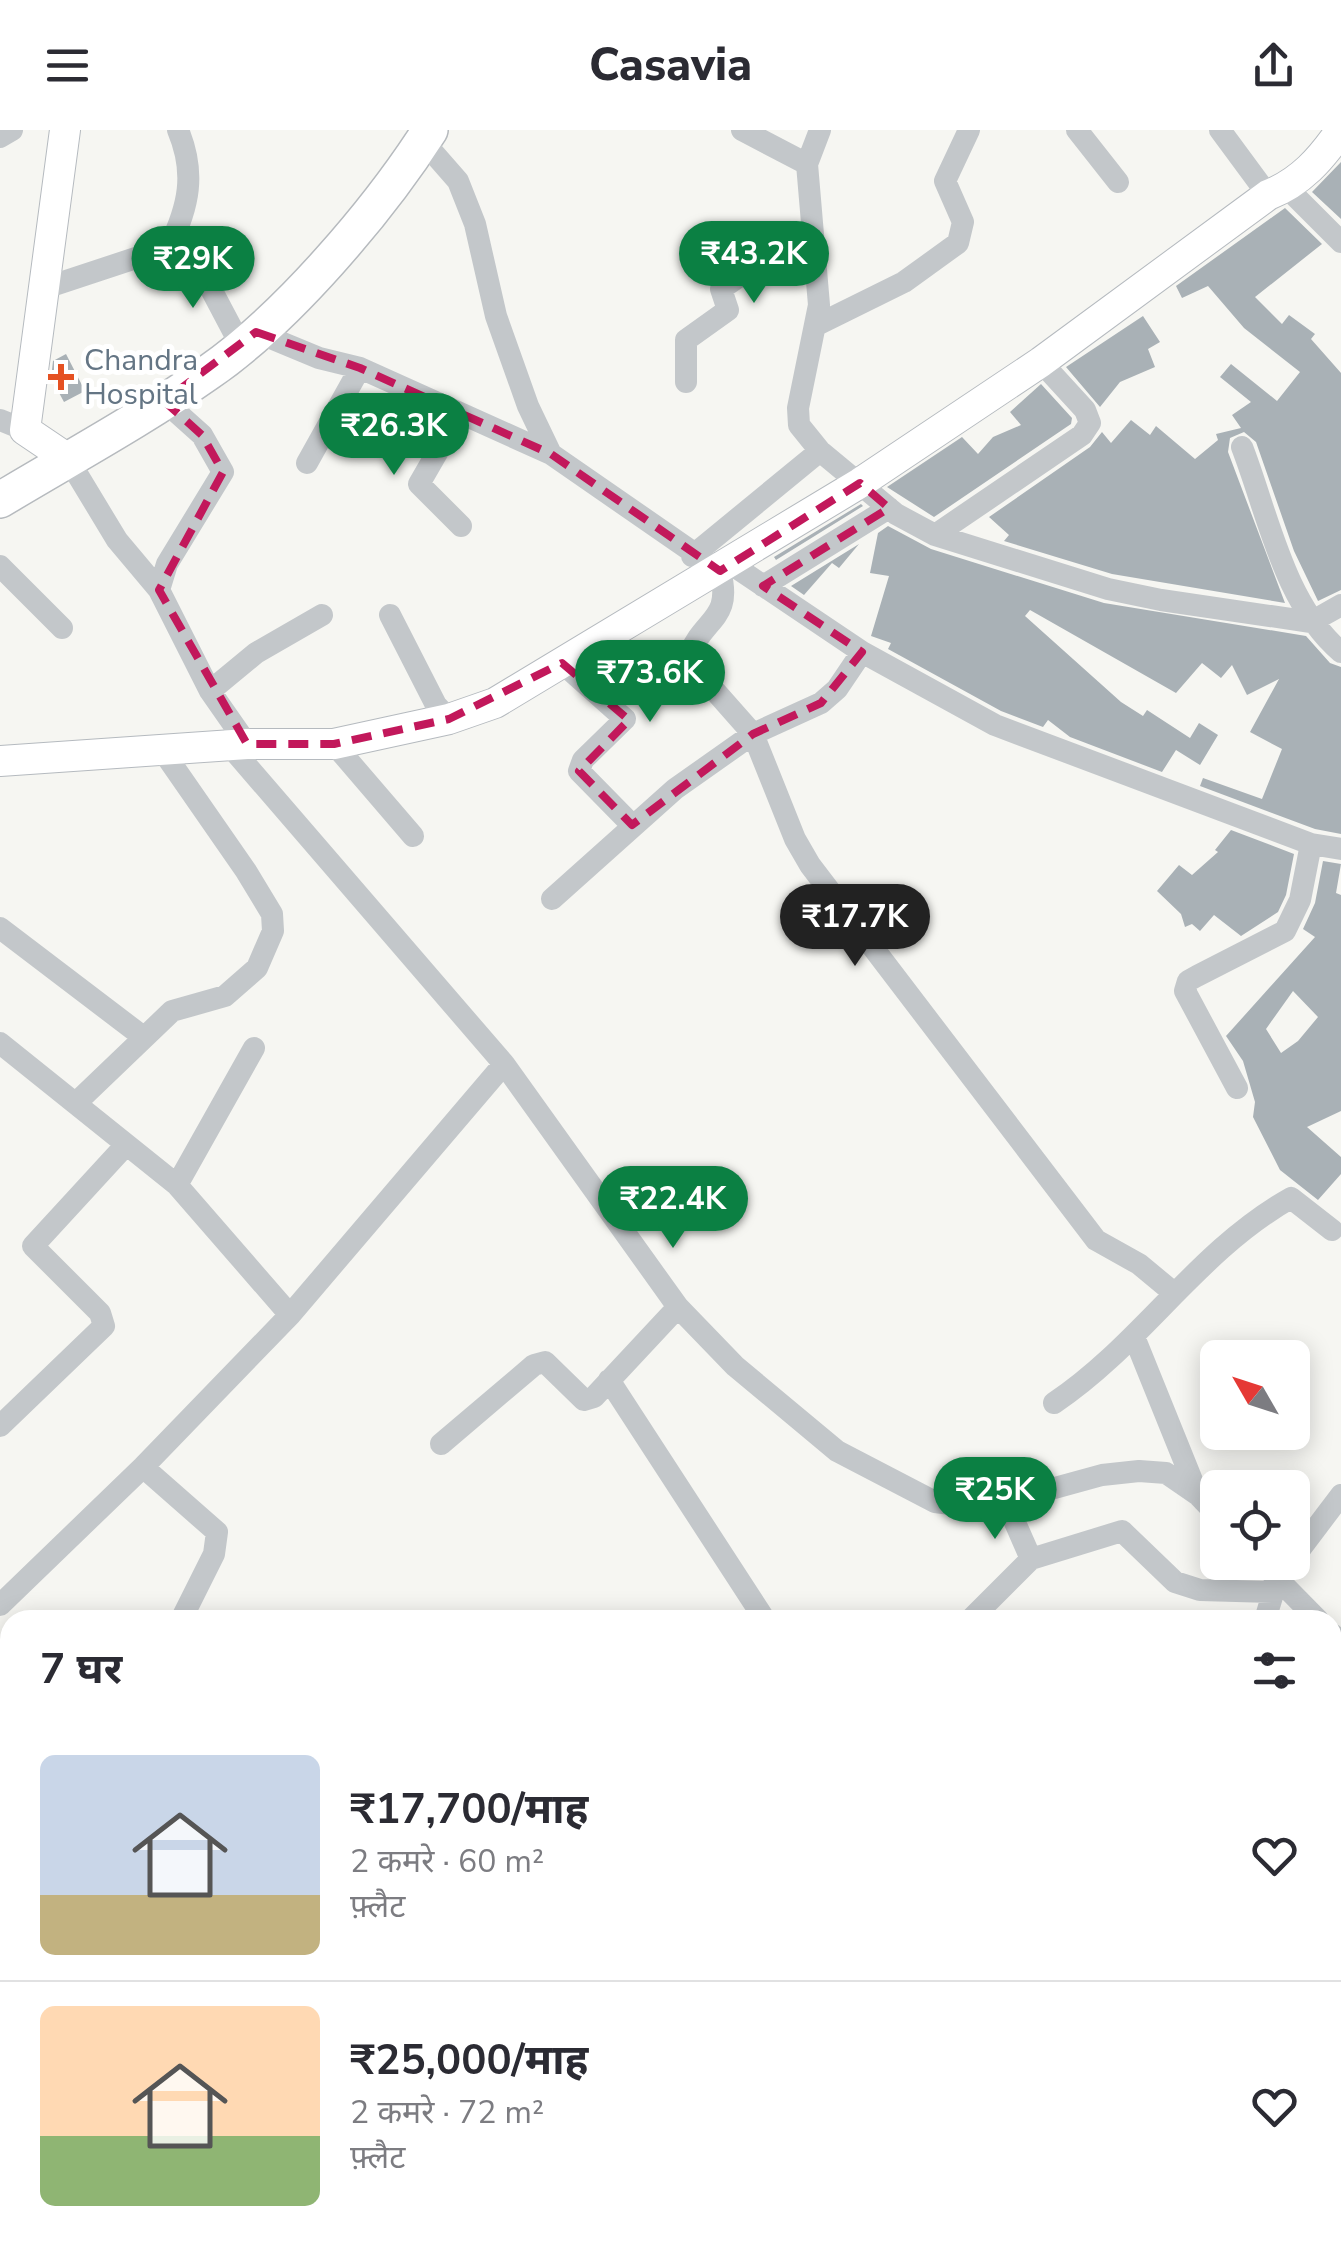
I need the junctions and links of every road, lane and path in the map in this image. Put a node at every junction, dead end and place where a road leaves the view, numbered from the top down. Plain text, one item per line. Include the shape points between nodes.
1 (12, 130) edge
2 (65, 130) edge
3 (178, 130) edge
4 (742, 130) edge
5 (820, 130) edge
6 (969, 130) edge
7 (1076, 130) edge
8 (1220, 130) edge
9 (1341, 130) edge
10 (426, 136) edge
11 (0, 138) edge
12 (808, 164) junction
13 (1118, 182) dead end
14 (1277, 192) junction
15 (812, 227) junction
16 (1341, 242) edge
17 (205, 256) dead end
18 (42, 290) junction
19 (817, 325) junction
20 (248, 339) junction
21 (1041, 362) junction
22 (360, 368) junction
23 (686, 382) dead end
24 (164, 401) junction
25 (460, 413) junction
26 (13, 425) edge
27 (1242, 446) dead end
28 (820, 451) junction
29 (551, 454) junction
30 (68, 459) junction
31 (307, 463) dead end
32 (860, 484) junction
33 (0, 500) edge
34 (889, 508) junction
35 (461, 526) dead end
36 (935, 535) junction
37 (692, 556) junction
38 (0, 566) edge
39 (726, 568) junction
40 (763, 586) junction
41 (159, 590) junction
42 (1341, 605) edge
43 (322, 615) dead end
44 (390, 615) dead end
45 (1310, 622) junction
46 (62, 628) dead end
47 (862, 652) junction
48 (1341, 652) edge
49 (562, 663) junction
50 (210, 691) junction
51 (449, 720) junction
52 (753, 734) junction
53 (238, 744) junction
54 (334, 744) junction
55 (162, 750) junction
56 (0, 761) edge
57 (632, 826) junction
58 (413, 836) dead end
59 (1312, 844) junction
60 (1341, 849) edge
61 (552, 900) dead end
62 (0, 928) edge
63 (142, 1036) junction
64 (0, 1043) edge
65 (254, 1048) dead end
66 (504, 1064) junction
67 (1237, 1088) dead end
68 (76, 1103) junction
69 (124, 1147) junction
70 (177, 1185) junction
71 (1341, 1207) edge
72 (1336, 1235) edge
73 (1174, 1292) junction
74 (678, 1307) junction
75 (290, 1315) junction
76 (1135, 1338) junction
77 (609, 1380) junction
78 (1054, 1403) dead end
79 (0, 1426) edge
80 (441, 1444) dead end
81 (143, 1468) junction
82 (1341, 1494) edge
83 (1198, 1495) joint
84 (1006, 1502) junction
85 (1310, 1532) edge
86 (1031, 1559) junction
87 (1242, 1580) edge
88 (1276, 1580) edge
89 (1286, 1580) edge
90 (0, 1605) edge
91 (185, 1610) edge
92 (755, 1610) edge
93 (980, 1610) edge
94 (1268, 1610) edge
95 (1310, 1610) edge

1 - 11 street
2 - 18 street
3 - 18 street via 192,184 170,247
4 - 12 street
5 - 12 street
6 - 19 street via 945,181 963,222 958,243 904,282
7 - 13 street
8 - 14 street
9 - 14 street via 1321,160
10 - 20 main road via 370,213
10 - 29 street via 458,181 475,224 496,316
12 - 15 street
14 - 16 street
14 - 21 street
15 - 19 street
15 - 23 street via 721,289 728,310 686,340
17 - 20 street via 212,291
18 - 26 street
19 - 28 street via 798,408 799,425
20 - 22 street
20 - 24 main road
21 - 32 street
21 - 36 street via 1090,424
22 - 25 street
22 - 31 street
24 - 30 main road
24 - 41 street via 202,436 222,472 167,564
25 - 29 street
25 - 35 street via 420,484
26 - 30 street
27 - 45 street
28 - 32 street
28 - 37 street
29 - 37 street
30 - 33 main road
30 - 41 street via 117,540
32 - 34 street
32 - 39 street
34 - 36 street
34 - 40 street
36 - 45 street via 1108,589
37 - 39 street
38 - 46 street
39 - 40 street
39 - 49 street
39 - 52 street via 724,607 689,655
40 - 47 street
41 - 50 street
42 - 45 street
43 - 50 street via 256,653
44 - 51 street
45 - 48 street
47 - 52 street via 822,703
47 - 59 street via 995,725
49 - 51 street via 495,703
49 - 57 street via 624,719 579,770
50 - 53 street
51 - 54 street
52 - 57 street
52 - 73 street via 810,865 1054,1190 1096,1240
53 - 54 street
53 - 55 street
53 - 66 street
54 - 58 street
55 - 56 street
55 - 63 street via 246,871 272,914 273,931 256,968 225,996 172,1011
57 - 61 street
59 - 60 street
59 - 67 street via 1286,931 1188,981 1185,991
62 - 63 street
63 - 68 street
64 - 68 street
65 - 70 street
66 - 74 street
66 - 75 street
68 - 69 street
69 - 70 street
69 - 79 street via 33,1246 104,1326
70 - 75 street
71 - 72 street via 1331,1222
72 - 73 street via 1290,1198 1262,1214
73 - 76 street
74 - 77 street
74 - 84 street via 735,1366 879,1477 934,1502 982,1508
75 - 81 street
76 - 78 street
76 - 83 street
77 - 80 street via 584,1400 545,1362 534,1365
77 - 92 street
81 - 90 street
81 - 91 street via 217,1532 214,1554
82 - 85 street
83 - 84 street via 1166,1473 1139,1471
84 - 86 street
86 - 87 street via 1122,1531 1175,1582 1200,1590
86 - 93 street
88 - 94 street
89 - 95 street

